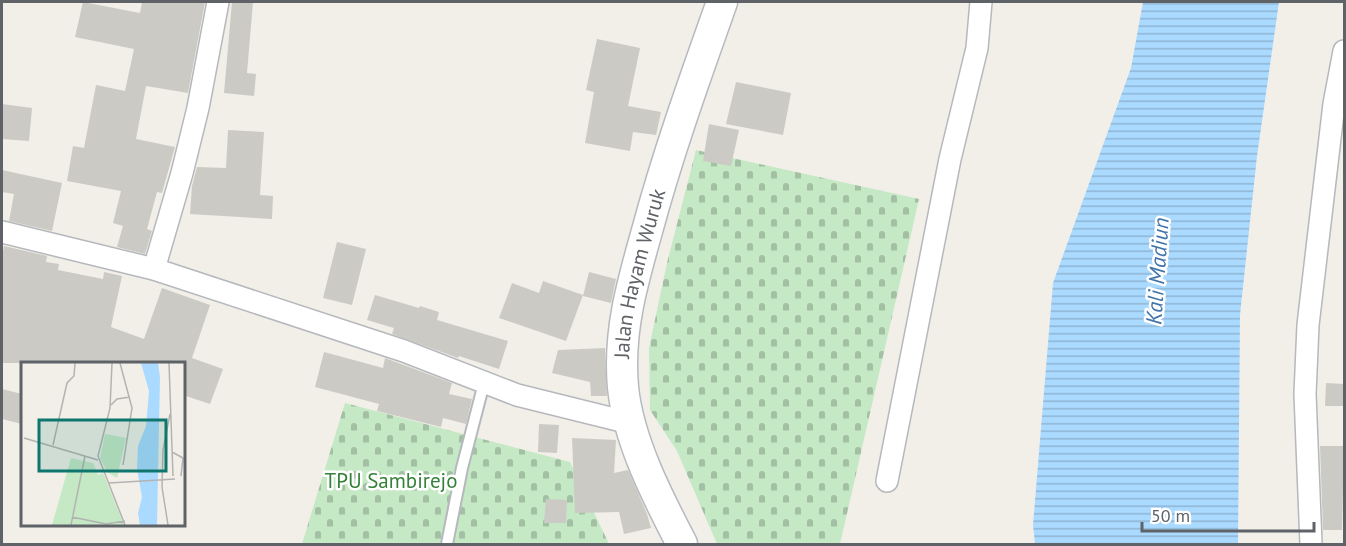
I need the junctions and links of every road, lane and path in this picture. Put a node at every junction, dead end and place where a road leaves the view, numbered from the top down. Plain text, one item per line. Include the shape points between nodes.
1 (218, 2) edge
2 (722, 2) edge
3 (981, 2) edge
4 (1344, 51) edge
5 (2, 232) edge
6 (153, 269) junction
7 (484, 383) junction
8 (630, 423) junction
9 (887, 482) dead end
10 (447, 544) edge
11 (682, 544) edge
12 (1311, 544) edge

1 - 6 street via 198,108
2 - 8 main road, Jalan Hayam Wuruk via 681,117 629,297 623,327 623,388
3 - 9 street via 977,48 950,159
4 - 12 street via 1334,104 1308,325 1305,394
5 - 6 street
6 - 7 street via 404,351
7 - 8 street
7 - 10 lane
8 - 11 main road, Jalan Hayam Wuruk

